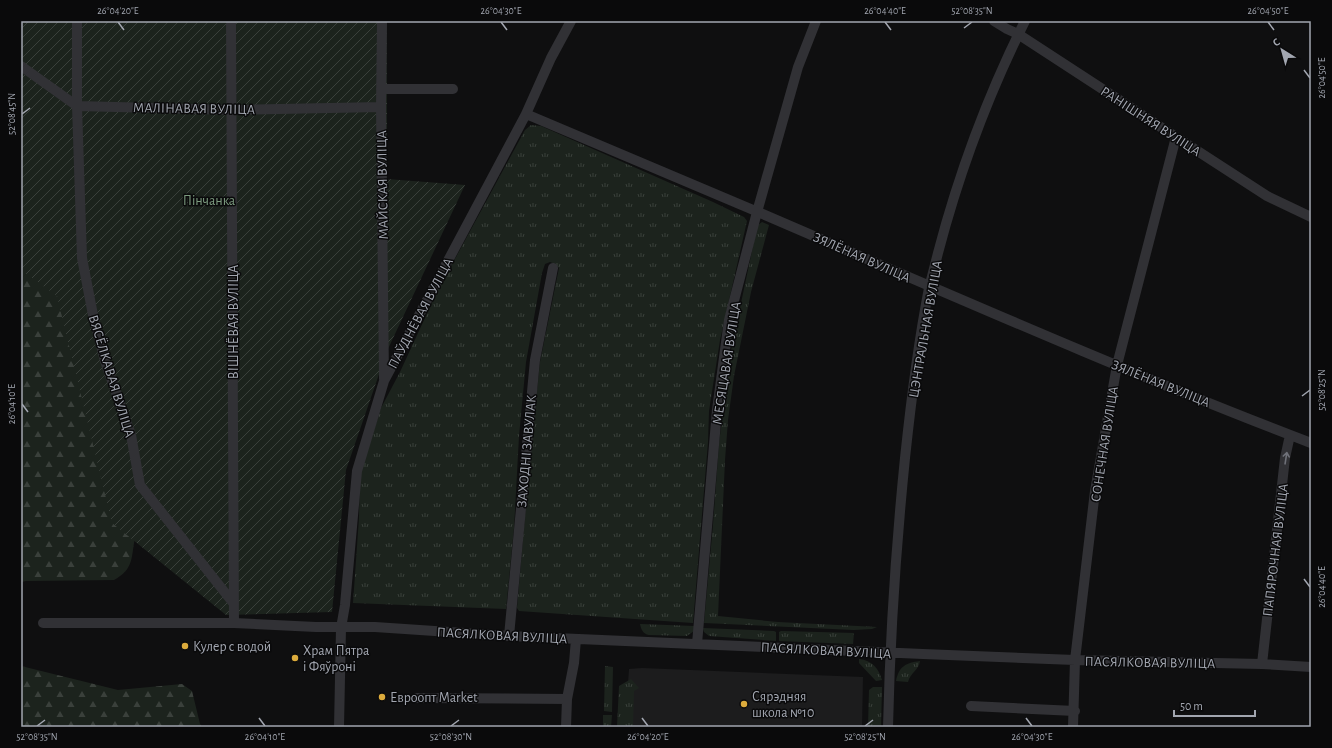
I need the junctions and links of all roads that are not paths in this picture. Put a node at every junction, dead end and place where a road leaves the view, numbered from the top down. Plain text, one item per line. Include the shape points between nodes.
1 (77, 21) edge
2 (231, 21) edge
3 (382, 21) edge
4 (571, 21) edge
5 (816, 21) edge
6 (994, 21) edge
7 (1025, 21) edge
8 (1018, 34) junction
9 (21, 66) edge
10 (381, 89) junction
11 (453, 89) dead end
12 (78, 106) junction
13 (381, 107) junction
14 (232, 110) junction
15 (526, 114) junction
16 (1176, 138) junction
17 (757, 212) junction
18 (1311, 217) edge
19 (553, 268) dead end
20 (929, 287) junction
21 (1117, 365) junction
22 (384, 381) junction
23 (1290, 435) junction
24 (1311, 443) edge
25 (234, 604) junction
26 (43, 623) dead end
27 (234, 623) junction
28 (341, 628) junction
29 (509, 636) junction
30 (576, 639) junction
31 (697, 644) junction
32 (890, 653) junction
33 (1075, 660) junction
34 (1262, 664) junction
35 (1311, 666) edge
36 (417, 698) dead end
37 (567, 699) junction
38 (971, 706) dead end
39 (1075, 710) junction
40 (339, 727) edge
41 (566, 727) edge
42 (888, 727) edge
43 (1073, 727) edge

1 - 12 street, ВЯСЁЛКАВАЯ ВУЛІЦА
2 - 14 street, ВІШНЁВАЯ ВУЛІЦА
3 - 10 street, МАЙСКАЯ ВУЛІЦА
4 - 15 street, ПАЎДНЁВАЯ ВУЛІЦА
5 - 17 street, МЕСЯЦАВАЯ ВУЛІЦА via 798,67
6 - 8 street, РАНІШНЯЯ ВУЛІЦА
7 - 8 street, ЦЭНТРАЛЬНАЯ ВУЛІЦА
8 - 16 street, РАНІШНЯЯ ВУЛІЦА
8 - 20 street, ЦЭНТРАЛЬНАЯ ВУЛІЦА via 961,175
9 - 12 street
10 - 11 street
10 - 13 street, МАЙСКАЯ ВУЛІЦА
12 - 14 street, МАЛІНАВАЯ ВУЛІЦА
12 - 25 street, ВЯСЁЛКАВАЯ ВУЛІЦА via 82,258 105,361 131,435 140,485
13 - 14 street, МАЛІНАВАЯ ВУЛІЦА
13 - 22 street, МАЙСКАЯ ВУЛІЦА
14 - 25 street, ВІШНЁВАЯ ВУЛІЦА
15 - 17 street, ЗЯЛЁНАЯ ВУЛІЦА
15 - 22 street, ПАЎДНЁВАЯ ВУЛІЦА
16 - 18 street, РАНІШНЯЯ ВУЛІЦА via 1267,196
16 - 21 street, СОНЕЧНАЯ ВУЛІЦА
17 - 20 street, ЗЯЛЁНАЯ ВУЛІЦА
17 - 31 street, МЕСЯЦАВАЯ ВУЛІЦА via 729,320 717,410
19 - 29 street, ЗАХОДНІ ЗАВУЛАК via 535,360
20 - 21 street, ЗЯЛЁНАЯ ВУЛІЦА
20 - 32 street, ЦЭНТРАЛЬНАЯ ВУЛІЦА via 912,395 900,508
21 - 23 street, ЗЯЛЁНАЯ ВУЛІЦА
21 - 33 street, СОНЕЧНАЯ ВУЛІЦА via 1095,491
22 - 28 street, ПАЎДНЁВАЯ ВУЛІЦА via 357,471
23 - 24 street, ЗЯЛЁНАЯ ВУЛІЦА
34 -> 23 street, ПАПЯРОЧНАЯ ВУЛІЦА via 1285,458
25 - 27 street, ВІШНЁВАЯ ВУЛІЦА
26 - 27 street, ПАСЯЛКОВАЯ ВУЛІЦА
27 - 28 street, ПАСЯЛКОВАЯ ВУЛІЦА
28 - 29 street, ПАСЯЛКОВАЯ ВУЛІЦА via 375,627
28 - 40 street
29 - 30 street, ПАСЯЛКОВАЯ ВУЛІЦА
30 - 31 street, ПАСЯЛКОВАЯ ВУЛІЦА
30 - 37 street
31 - 32 street, ПАСЯЛКОВАЯ ВУЛІЦА
32 - 33 street, ПАСЯЛКОВАЯ ВУЛІЦА
32 - 42 street, ЦЭНТРАЛЬНАЯ ВУЛІЦА
33 - 34 street, ПАСЯЛКОВАЯ ВУЛІЦА
33 - 39 street, СОНЕЧНАЯ ВУЛІЦА
34 - 35 street, ПАСЯЛКОВАЯ ВУЛІЦА
36 - 37 street
37 - 41 street
38 - 39 street
39 - 43 street, СОНЕЧНАЯ ВУЛІЦА

